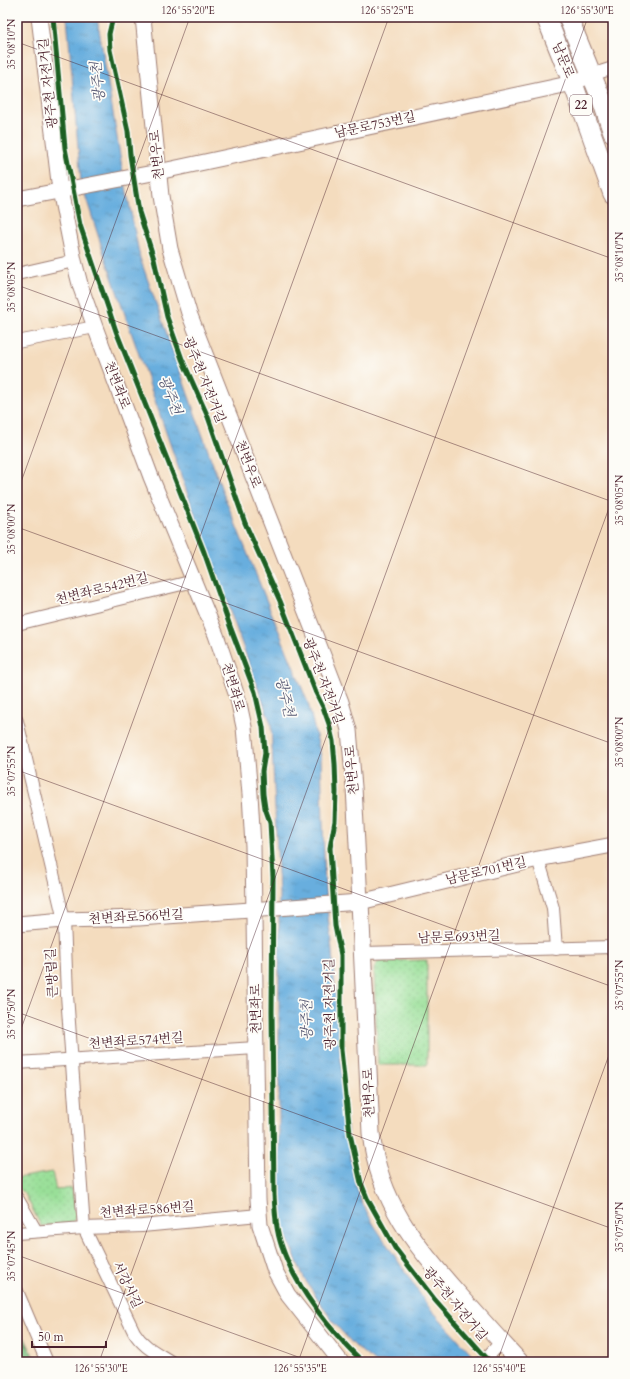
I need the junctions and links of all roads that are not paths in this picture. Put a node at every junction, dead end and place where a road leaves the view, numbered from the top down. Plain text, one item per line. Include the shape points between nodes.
1 (39, 17) edge
2 (143, 17) edge
3 (546, 17) edge
4 (568, 17) edge
5 (613, 68) edge
6 (591, 76) junction
7 (572, 83) junction
8 (613, 133) edge
9 (158, 172) junction
10 (60, 190) junction
11 (613, 194) edge
12 (17, 199) edge
13 (74, 261) junction
14 (17, 274) edge
15 (95, 328) junction
16 (17, 342) edge
17 (194, 581) junction
18 (17, 624) edge
19 (17, 722) edge
20 (23, 770) edge
21 (613, 845) edge
22 (538, 859) junction
23 (360, 902) junction
24 (255, 909) junction
25 (64, 920) junction
26 (17, 924) edge
27 (613, 947) edge
28 (556, 949) junction
29 (364, 953) junction
30 (256, 1048) junction
31 (71, 1060) junction
32 (17, 1063) edge
33 (17, 1198) edge
34 (259, 1215) junction
35 (84, 1228) junction
36 (36, 1231) junction
37 (17, 1233) edge
38 (17, 1291) edge
39 (501, 1342) junction
40 (486, 1359) edge
41 (48, 1362) edge
42 (171, 1362) edge
43 (341, 1362) edge
44 (520, 1362) edge

1 - 10 street, 천변좌로
2 - 9 street, 천변우로
3 - 7 main road, 남문로 / 22
4 - 6 main road, 남문로 / 22
5 - 6 street
6 - 7 street, 남문로753번길
6 - 8 main road, 남문로 / 22
7 - 9 street, 남문로753번길
7 - 11 main road, 남문로 / 22
9 - 10 street, 남문로753번길
9 - 23 street, 천변우로 via 170,249 189,313 346,719 354,787
10 - 12 street, 남문로753번길
10 - 13 street, 천변좌로
13 - 14 street
13 - 15 street, 천변좌로
15 - 16 street
15 - 17 street, 천변좌로 via 151,477
17 - 18 street, 천변좌로542번길
17 - 24 street, 천변좌로 via 237,694 244,727
19 - 20 street, 큰방림길
20 - 25 street, 큰방림길
21 - 22 street, 남문로701번길
22 - 23 street, 남문로701번길
22 - 28 street via 554,908
23 - 24 street, 남문로701번길
23 - 29 main road, 천변우로
24 - 25 street, 천변좌로566번길 via 139,918
24 - 30 street, 천변좌로
25 - 26 street, 천변좌로566번길
25 - 31 street, 큰방림길
27 - 28 street, 남문로693번길
28 - 29 street, 남문로693번길
29 - 39 main road, 천변우로 via 371,1132 382,1182 396,1211 437,1271
30 - 31 street, 천변좌로574번길
30 - 34 street, 천변좌로
31 - 32 street, 천변좌로574번길
31 - 35 street, 큰방림길
33 - 36 street
34 - 35 street, 천변좌로586번길 via 142,1226
34 - 43 street, 천변좌로 via 260,1226 275,1271 288,1295
35 - 36 street, 천변좌로586번길
35 - 42 street, 서강사길 via 137,1337 145,1346
36 - 37 street, 천변좌로586번길
38 - 41 street
39 - 40 street
39 - 44 main road, 천변우로

